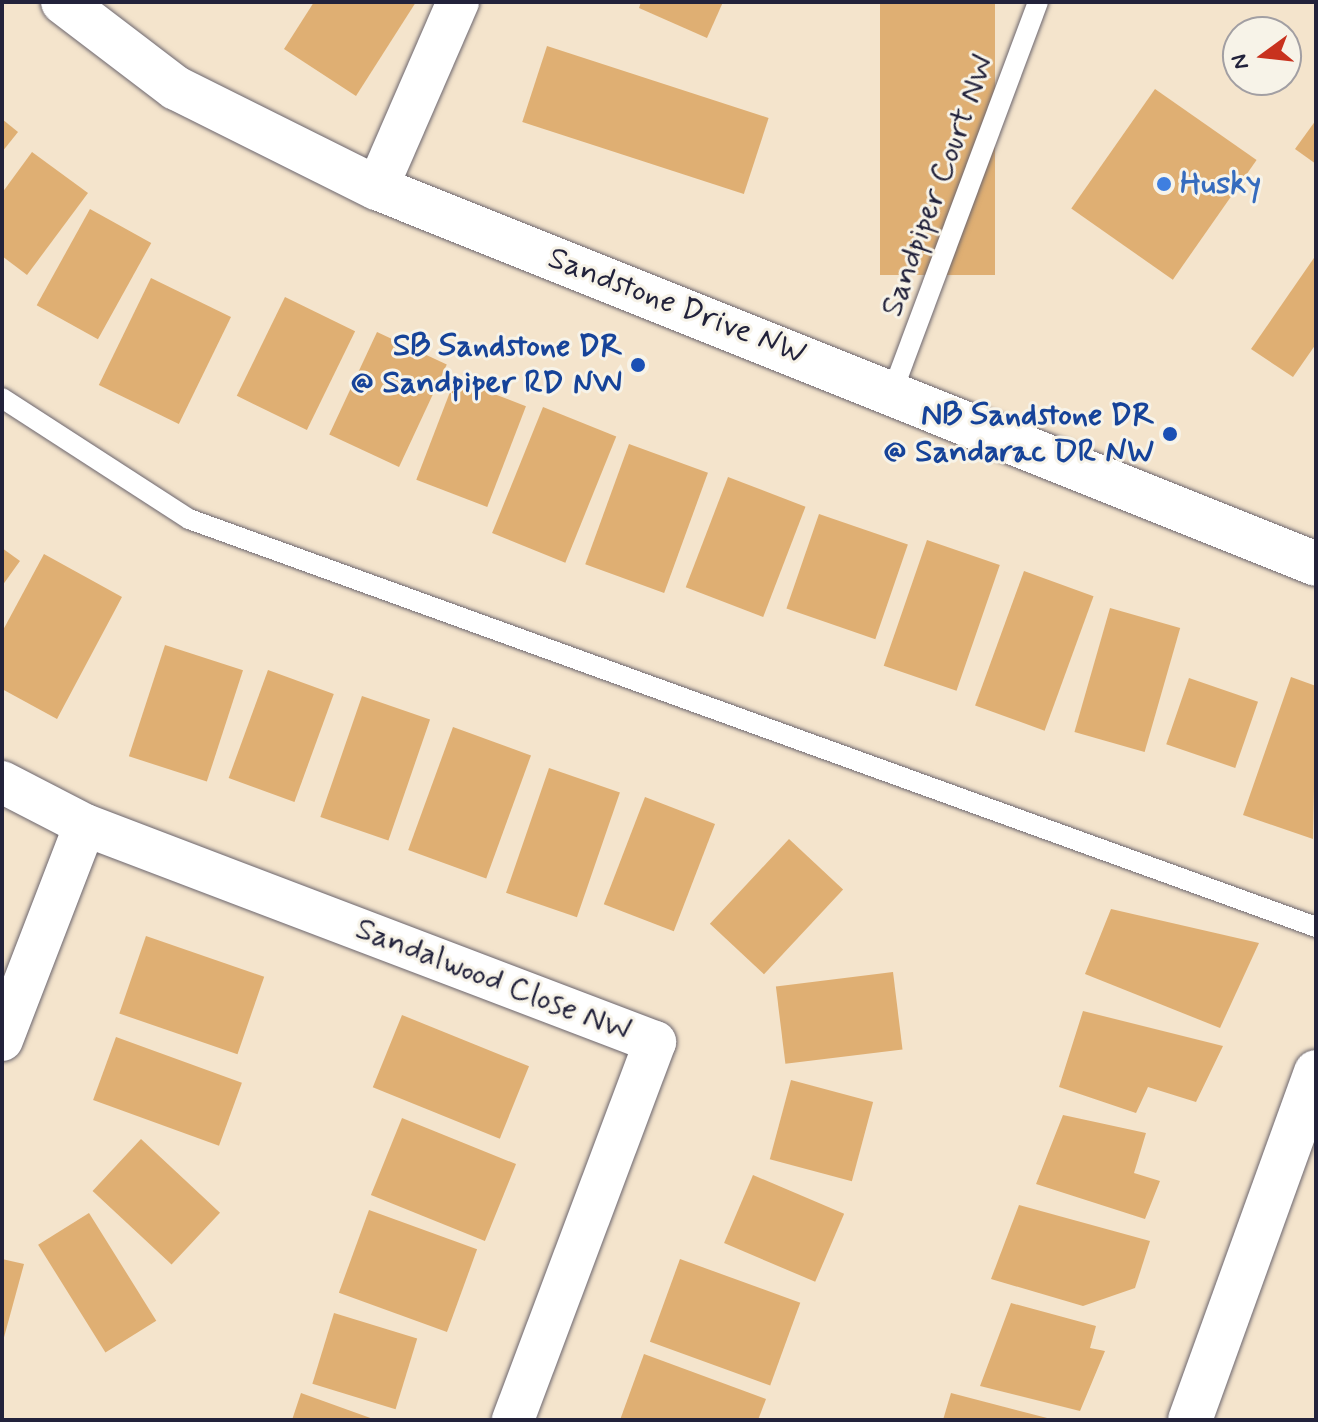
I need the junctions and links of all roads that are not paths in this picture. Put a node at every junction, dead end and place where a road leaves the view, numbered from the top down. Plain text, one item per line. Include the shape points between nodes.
1 (63, 2) edge
2 (458, 2) edge
3 (1038, 2) edge
4 (377, 188) junction
5 (893, 390) junction
6 (2, 398) edge
7 (1316, 564) edge
8 (2, 782) edge
9 (85, 825) junction
10 (1316, 927) edge
11 (2, 1040) edge
12 (1316, 1072) edge
13 (513, 1420) edge
14 (1190, 1420) edge

1 - 4 street, Sandstone Drive NW via 176,88
2 - 4 street
3 - 5 lane, Sandpiper Court NW
4 - 5 street, Sandstone Drive NW
5 - 7 street, Sandstone Drive NW
6 - 10 lane via 189,519
8 - 9 street, Sandalwood Close NW
9 - 11 street
9 - 13 street, Sandalwood Close NW via 655,1042
12 - 14 street

